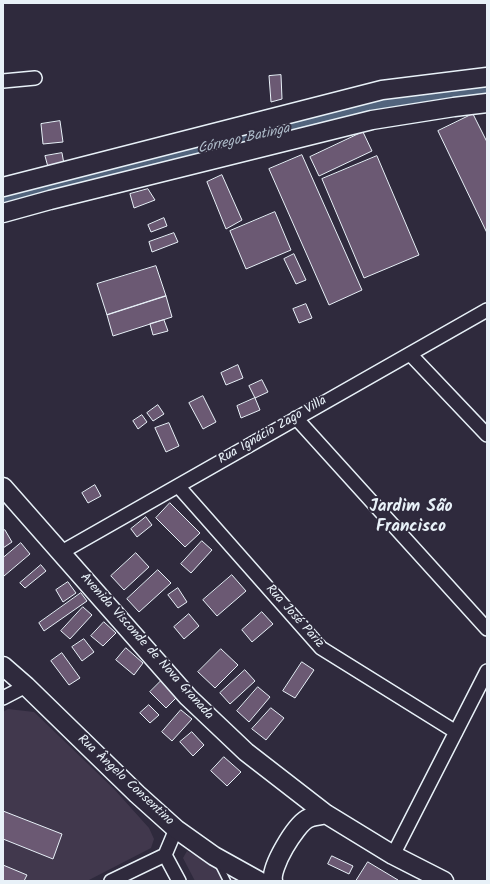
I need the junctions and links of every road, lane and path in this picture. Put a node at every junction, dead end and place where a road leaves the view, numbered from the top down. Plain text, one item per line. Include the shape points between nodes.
1 (487, 77) edge
2 (35, 78) dead end
3 (3, 81) edge
4 (487, 103) edge
5 (3, 187) edge
6 (3, 213) edge
7 (487, 310) edge
8 (410, 354) junction
9 (296, 418) junction
10 (487, 435) edge
11 (178, 486) junction
12 (3, 487) edge
13 (60, 552) junction
14 (487, 629) edge
15 (3, 666) edge
16 (487, 671) edge
17 (26, 686) junction
18 (3, 698) edge
19 (456, 732) junction
20 (326, 814) junction
21 (176, 828) junction
22 (165, 855) junction
23 (393, 855) junction
24 (214, 856) junction
25 (111, 881) edge
26 (179, 881) edge
27 (227, 881) edge
28 (258, 881) edge
29 (273, 881) edge
30 (444, 881) edge

1 - 5 main road via 382,90
2 - 3 street
4 - 6 main road via 372,120
7 - 8 street, Rua Ignácio Zago Villa
8 - 9 street, Rua Ignácio Zago Villa
8 - 10 street
9 - 11 street, Rua Ignácio Zago Villa
9 - 14 street
11 - 13 street, Rua Ignácio Zago Villa
11 - 19 street, Rua José Pariz via 321,648
12 - 13 main road, Avenida Visconde de Nova Granada
13 - 20 main road, Avenida Visconde de Nova Granada via 188,697 246,752
15 - 17 main road, Rua Ângelo Consentino
16 - 19 street
17 - 18 street
17 - 21 main road, Rua Ângelo Consentino via 137,794
19 - 23 street
20 - 23 main road, Avenida Visconde de Nova Granada
20 - 29 main road via 307,819 295,830 275,865
21 - 22 street
21 - 24 main road, Rua Ângelo Consentino
22 - 25 street
22 - 26 street
23 - 30 main road, Avenida Visconde de Nova Granada
24 - 27 lane
24 - 28 main road, Rua Ângelo Consentino

